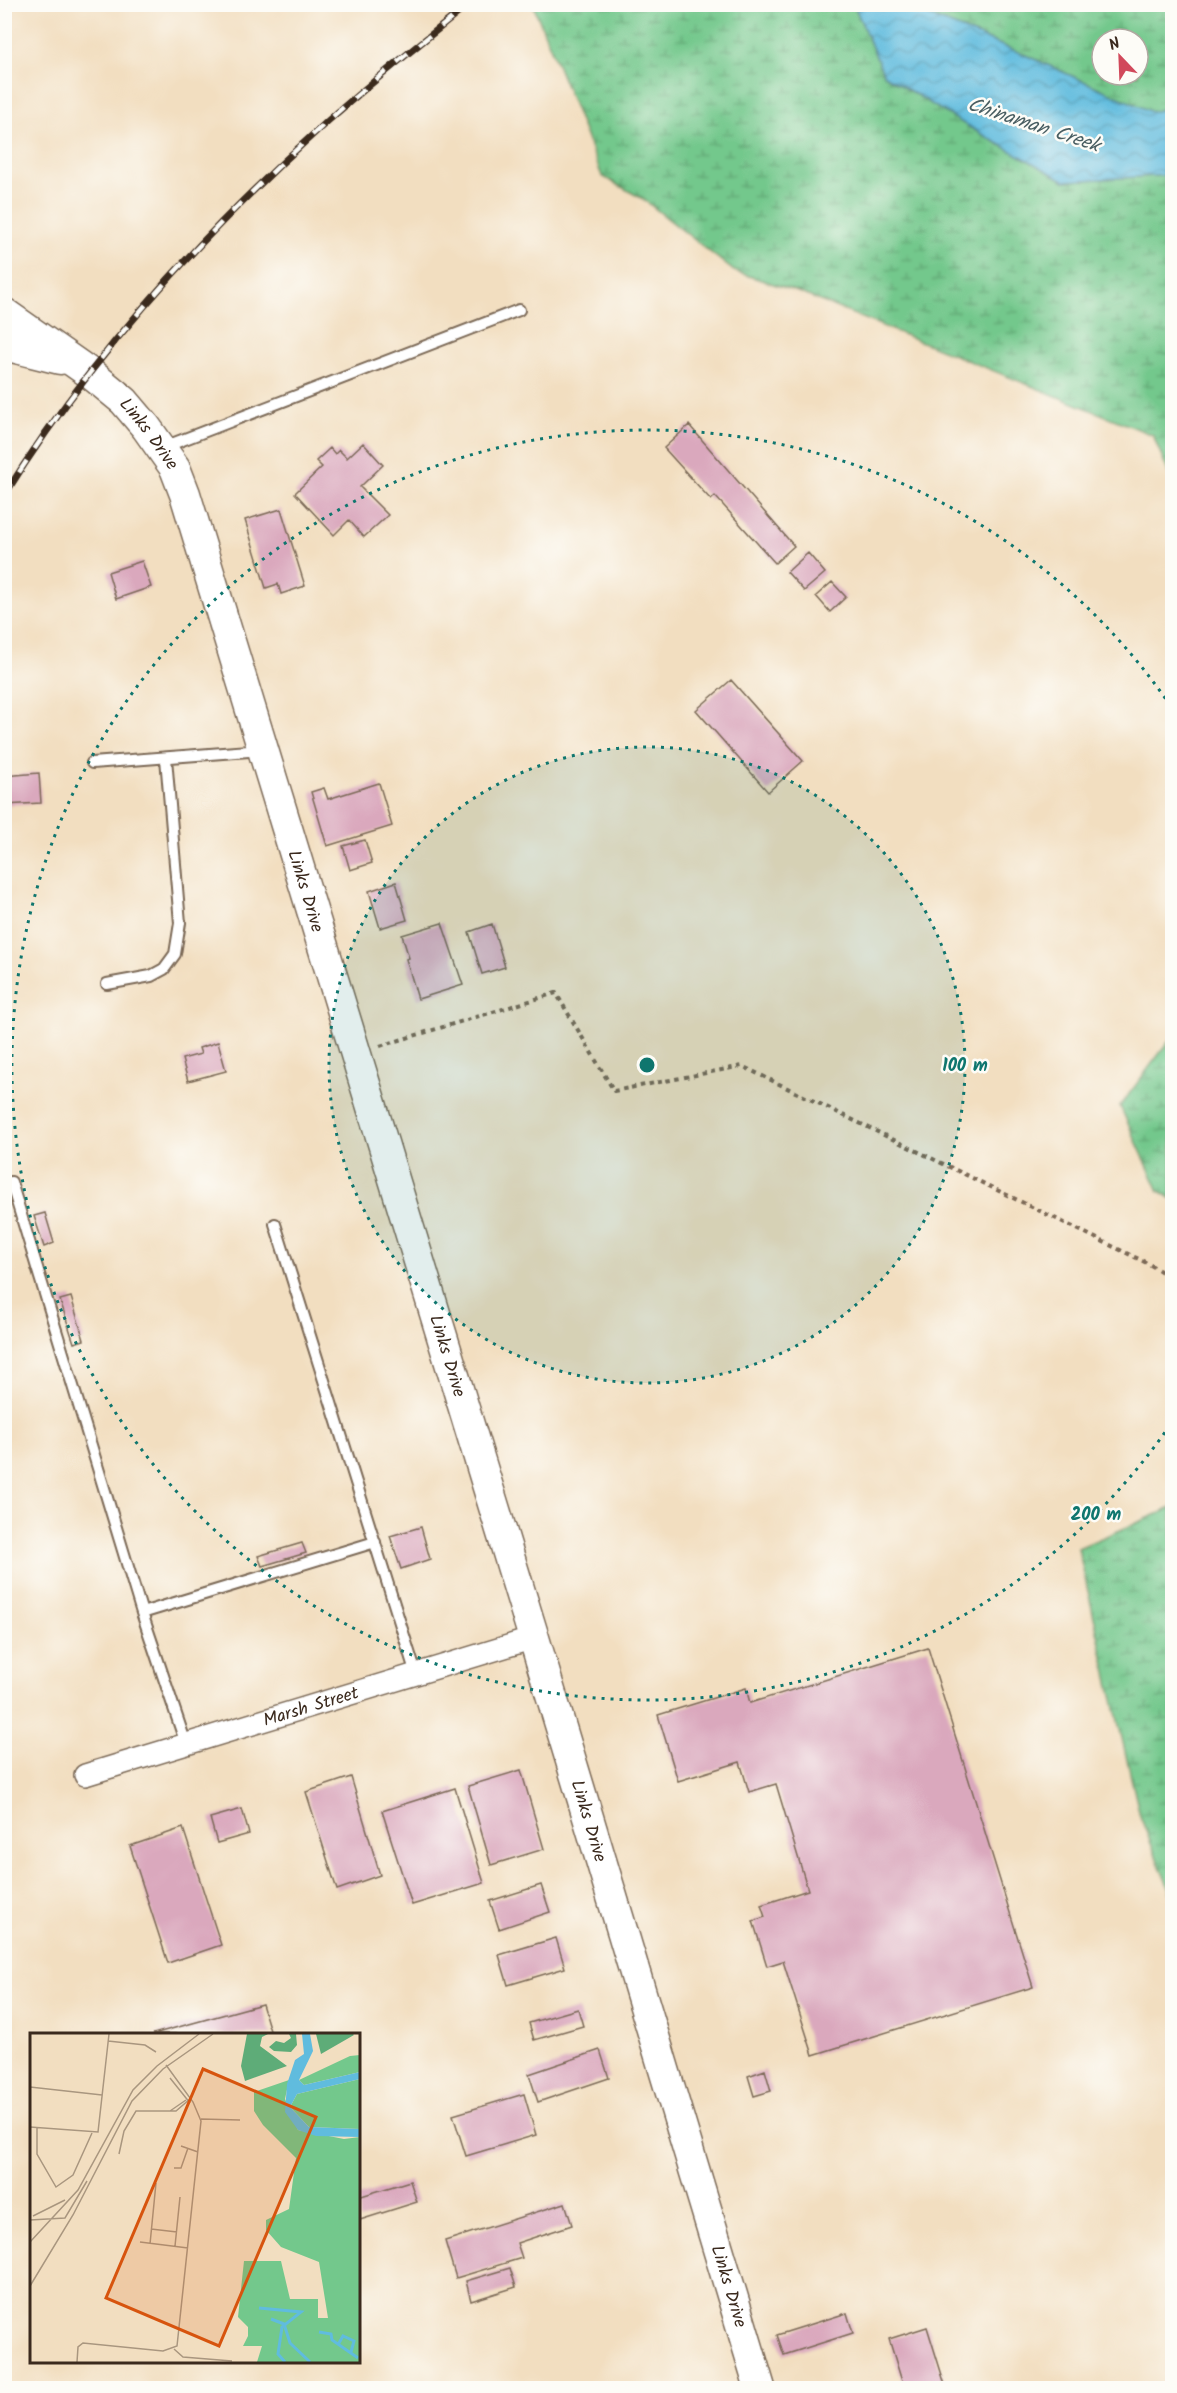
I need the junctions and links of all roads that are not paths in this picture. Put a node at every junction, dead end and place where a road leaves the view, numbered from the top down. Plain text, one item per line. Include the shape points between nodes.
1 (519, 310) dead end
2 (4, 313) edge
3 (4, 345) edge
4 (72, 362) junction
5 (161, 448) junction
6 (265, 750) junction
7 (165, 758) junction
8 (92, 763) dead end
9 (107, 984) dead end
10 (11, 1182) dead end
11 (274, 1224) dead end
12 (375, 1542) junction
13 (142, 1613) junction
14 (534, 1638) junction
15 (416, 1674) junction
16 (186, 1744) junction
17 (85, 1774) dead end
18 (760, 2388) edge

1 - 5 lane
2 - 4 street, Links Drive
3 - 4 street, Links Drive
4 - 5 street, Links Drive via 124,402
5 - 6 street, Links Drive via 175,468 194,518
6 - 7 lane
6 - 14 street, Links Drive
7 - 8 lane
7 - 9 lane via 180,923 176,954 164,969 151,976
10 - 13 lane
11 - 12 lane
12 - 13 lane
12 - 15 lane
13 - 16 lane
14 - 15 street, Marsh Street
14 - 18 street, Links Drive
15 - 16 street, Marsh Street
16 - 17 street, Marsh Street

